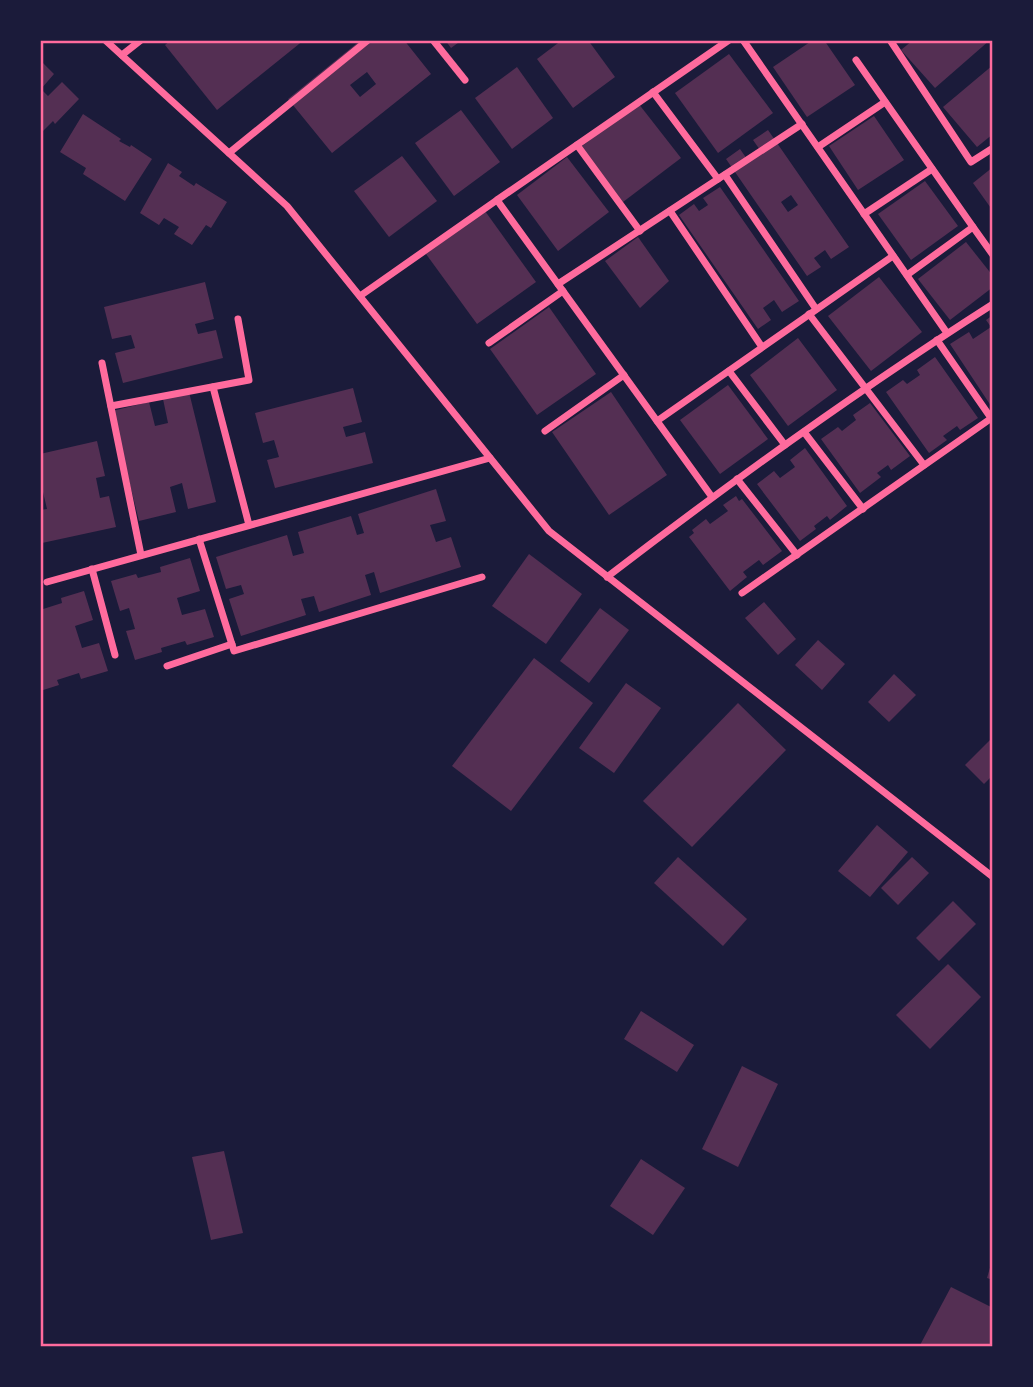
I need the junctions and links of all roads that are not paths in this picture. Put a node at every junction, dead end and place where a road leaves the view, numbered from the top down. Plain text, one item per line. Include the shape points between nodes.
1 (105, 40) edge
2 (141, 40) edge
3 (368, 40) edge
4 (433, 40) edge
5 (729, 40) edge
6 (743, 40) edge
7 (890, 40) edge
8 (122, 55) junction
9 (856, 60) dead end
10 (465, 80) dead end
11 (653, 92) junction
12 (885, 102) junction
13 (802, 124) junction
14 (577, 145) junction
15 (818, 147) junction
16 (993, 148) edge
17 (229, 153) junction
18 (932, 169) junction
19 (722, 177) junction
20 (497, 200) junction
21 (670, 211) junction
22 (864, 214) junction
23 (972, 227) junction
24 (640, 231) junction
25 (893, 256) junction
26 (993, 256) edge
27 (907, 275) junction
28 (560, 288) junction
29 (360, 296) junction
30 (993, 304) edge
31 (816, 309) junction
32 (809, 314) junction
33 (238, 319) dead end
34 (947, 333) junction
35 (937, 340) junction
36 (489, 343) dead end
37 (762, 347) junction
38 (102, 363) dead end
39 (729, 371) junction
40 (624, 375) junction
41 (213, 387) junction
42 (866, 389) junction
43 (111, 406) junction
44 (992, 418) edge
45 (657, 421) junction
46 (545, 431) dead end
47 (804, 432) junction
48 (785, 445) junction
49 (489, 458) junction
50 (925, 465) junction
51 (737, 479) junction
52 (712, 497) junction
53 (863, 509) junction
54 (249, 525) junction
55 (199, 539) junction
56 (141, 555) junction
57 (797, 555) junction
58 (92, 569) junction
59 (482, 577) dead end
60 (607, 577) junction
61 (47, 582) dead end
62 (742, 593) dead end
63 (232, 644) junction
64 (115, 655) dead end
65 (167, 666) dead end
66 (993, 877) edge

1 - 8 street
2 - 8 street
3 - 17 street
4 - 10 street
5 - 11 street
6 - 13 street
7 - 16 street via 971,162
8 - 17 street
9 - 12 street
11 - 14 street
11 - 19 street
12 - 15 street
12 - 18 street
13 - 15 street
13 - 19 street
14 - 20 street
14 - 24 street
15 - 22 street
17 - 29 street via 287,206
18 - 22 street
18 - 23 street
19 - 21 street
19 - 31 street
20 - 28 street
20 - 29 street
21 - 24 street
21 - 37 street
22 - 25 street
23 - 26 street
23 - 27 street
24 - 28 street
25 - 27 street
25 - 31 street
27 - 34 street
28 - 36 street
28 - 40 street
29 - 49 street
30 - 34 street
31 - 32 street
32 - 37 street
32 - 42 street
33 - 41 street via 249,380
34 - 35 street
35 - 42 street
35 - 44 street
37 - 39 street
38 - 43 street
39 - 45 street
39 - 48 street
40 - 45 street
40 - 46 street
41 - 43 street
41 - 54 street
42 - 47 street
42 - 50 street
43 - 56 street
44 - 50 street
45 - 52 street
47 - 48 street
47 - 53 street
48 - 51 street
49 - 54 street
49 - 60 street via 548,531
50 - 53 street
51 - 52 street
51 - 57 street
52 - 60 street
53 - 57 street
54 - 55 street
55 - 56 street
55 - 63 street
56 - 58 street
57 - 62 street
58 - 61 street
58 - 64 street
59 - 63 street via 234,652
60 - 66 street
63 - 65 street

